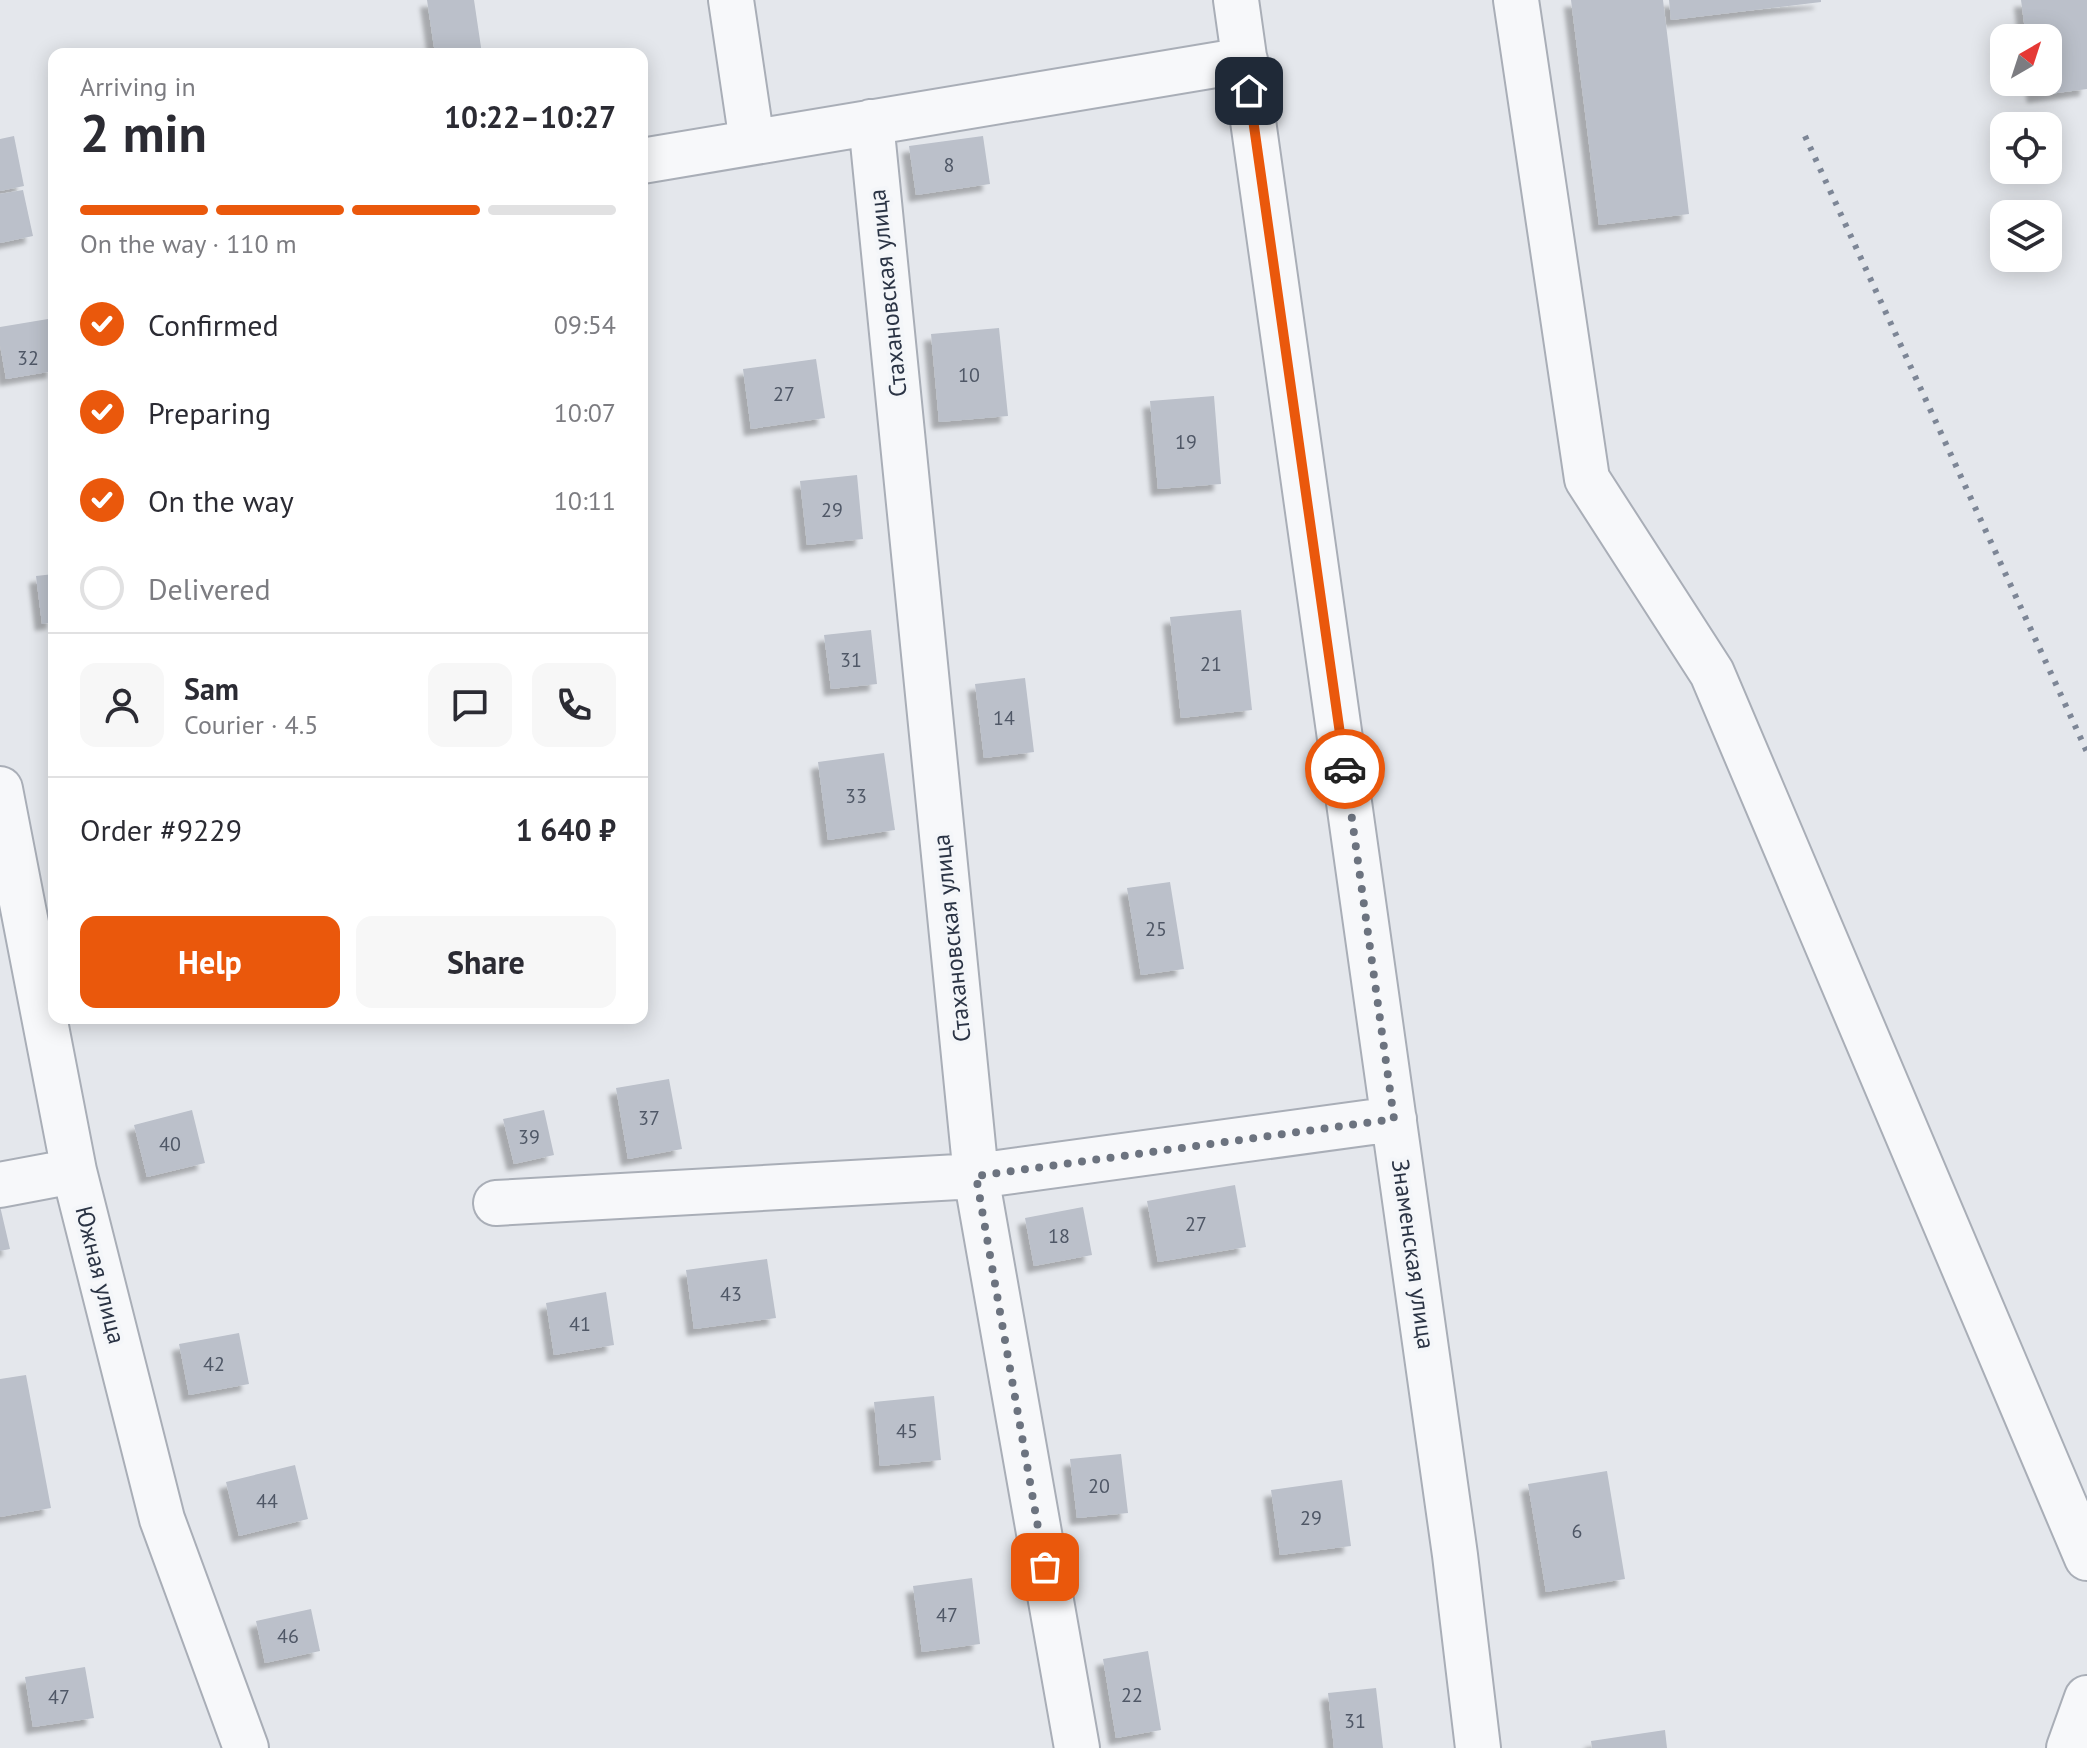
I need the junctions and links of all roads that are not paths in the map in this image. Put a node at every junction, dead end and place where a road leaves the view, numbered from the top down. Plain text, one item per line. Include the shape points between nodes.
1 (731, 0) edge
2 (1236, 0) edge
3 (1516, 0) edge
4 (1245, 60) junction
5 (871, 122) junction
6 (752, 142) junction
7 (648, 160) edge
8 (0, 789) edge
9 (1394, 1119) junction
10 (74, 1171) junction
11 (976, 1176) junction
12 (0, 1185) edge
13 (496, 1203) dead end
14 (2087, 1558) edge
15 (2087, 1698) edge
16 (246, 1748) edge
17 (1077, 1748) edge
18 (1478, 1748) edge
19 (2069, 1748) edge

1 - 6 street
2 - 4 street, Знаменская улица
3 - 14 street via 1587,479 1712,673
4 - 5 street
4 - 9 street, Знаменская улица
5 - 6 street
5 - 11 street, Стахановская улица
6 - 7 street
8 - 10 street, Южная улица
9 - 11 street
9 - 18 street, Знаменская улица
10 - 12 street
10 - 16 street, Южная улица via 162,1519
11 - 13 street
11 - 17 street, Стахановская улица
15 - 19 street

